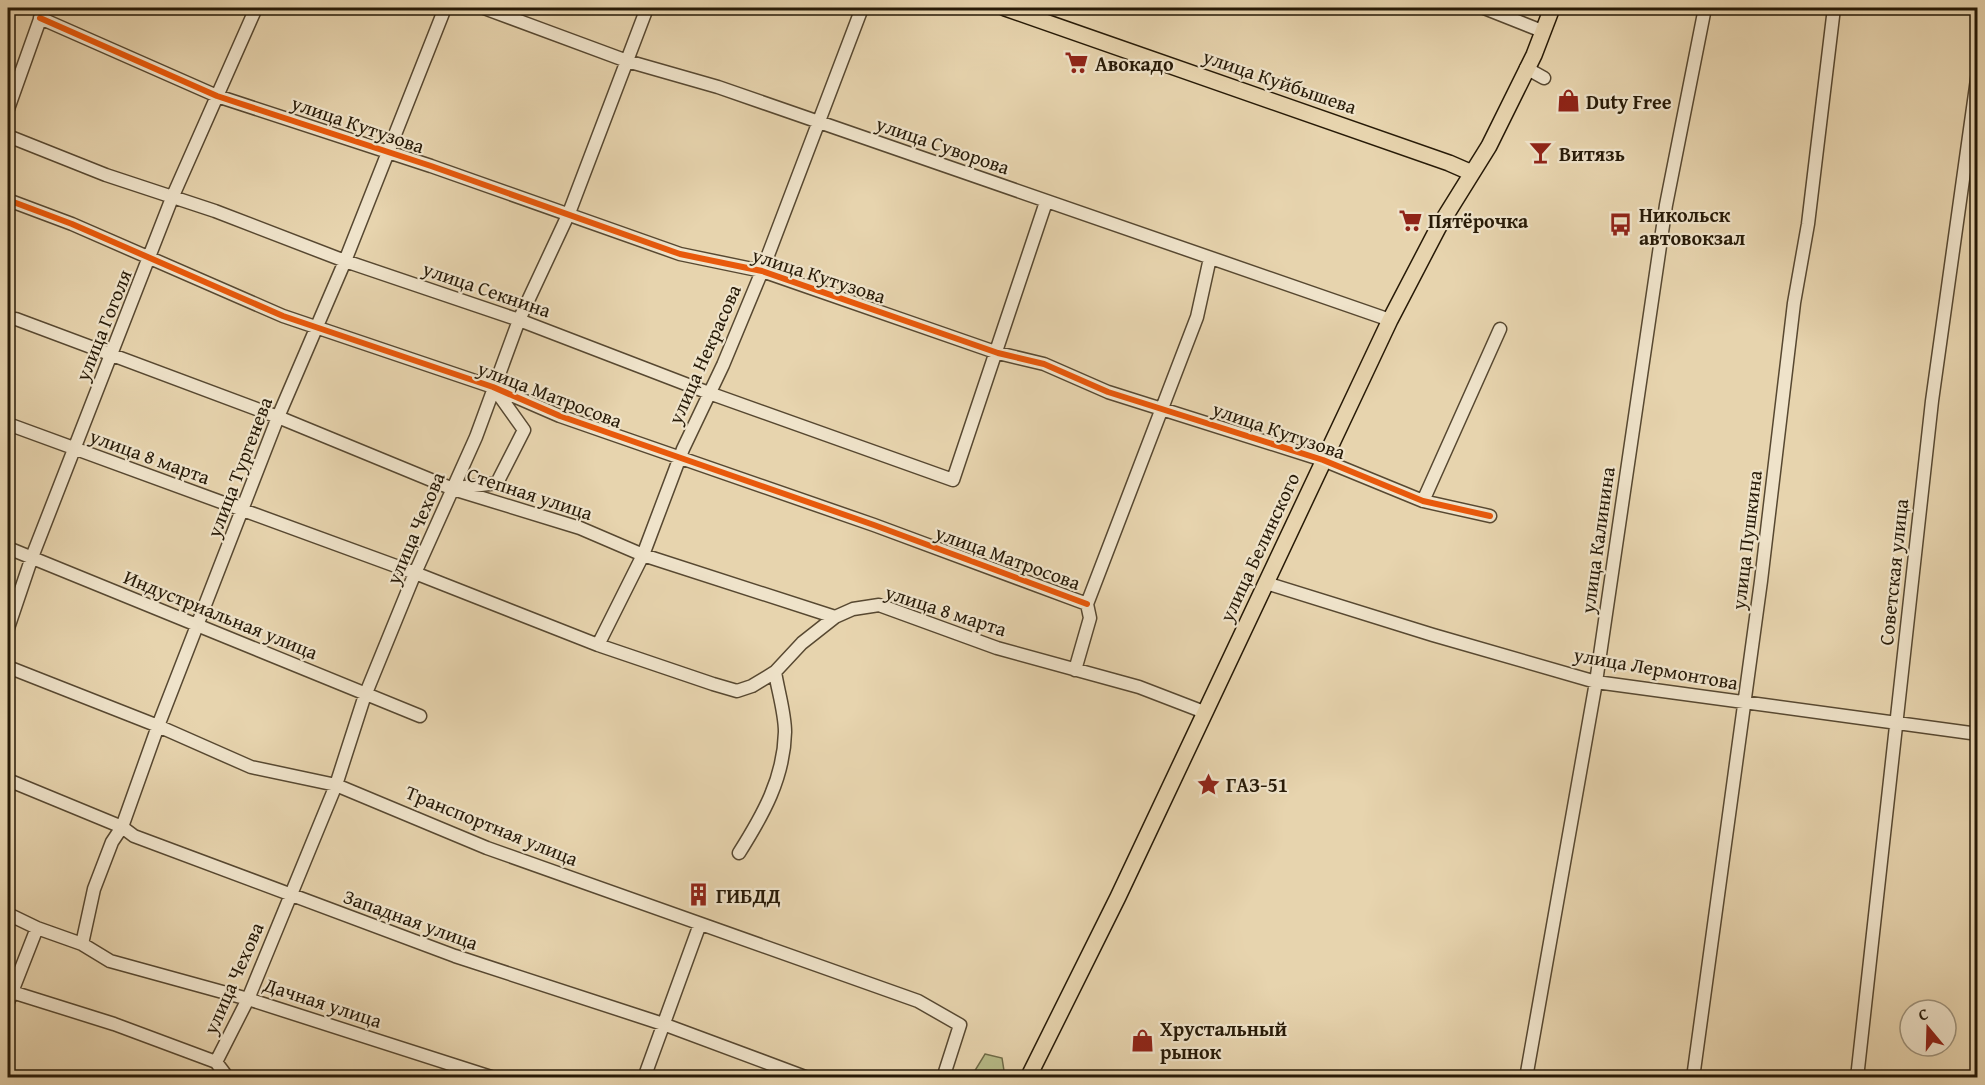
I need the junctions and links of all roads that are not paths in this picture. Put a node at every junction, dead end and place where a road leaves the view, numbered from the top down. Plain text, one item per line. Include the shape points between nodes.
1 (256, 8) edge
2 (445, 8) edge
3 (484, 8) edge
4 (647, 8) edge
5 (862, 8) edge
6 (1005, 8) edge
7 (1484, 8) edge
8 (1552, 8) edge
9 (1705, 8) edge
10 (1834, 8) edge
11 (42, 13) edge
12 (1542, 31) junction
13 (627, 62) junction
14 (1526, 68) junction
15 (1977, 72) edge
16 (1544, 78) dead end
17 (217, 96) junction
18 (8, 109) edge
19 (817, 122) junction
20 (8, 136) edge
21 (389, 152) junction
22 (1472, 173) junction
23 (172, 198) junction
24 (8, 200) edge
25 (1046, 202) junction
26 (568, 213) junction
27 (1210, 258) junction
28 (151, 259) junction
29 (345, 261) junction
30 (762, 271) junction
31 (16, 320) dead end
32 (519, 320) junction
33 (1390, 320) junction
34 (315, 328) junction
35 (1500, 329) dead end
36 (998, 352) junction
37 (111, 353) junction
38 (494, 387) junction
39 (709, 393) junction
40 (1162, 407) junction
41 (278, 417) junction
42 (8, 424) edge
43 (75, 449) junction
44 (679, 460) junction
45 (1323, 460) junction
46 (453, 489) junction
47 (1423, 501) junction
48 (243, 510) junction
49 (1490, 516) dead end
50 (8, 548) edge
51 (643, 555) junction
52 (32, 557) junction
53 (415, 573) junction
54 (1266, 583) junction
55 (1087, 604) junction
56 (835, 617) junction
57 (196, 627) junction
58 (8, 628) edge
59 (598, 645) junction
60 (8, 667) edge
61 (1075, 670) junction
62 (775, 672) junction
63 (1596, 682) junction
64 (366, 693) junction
65 (1742, 702) junction
66 (1204, 712) junction
67 (420, 716) dead end
68 (1896, 723) junction
69 (158, 726) junction
70 (1977, 734) edge
71 (8, 780) edge
72 (336, 785) junction
73 (122, 827) junction
74 (739, 853) dead end
75 (289, 897) junction
76 (8, 914) edge
77 (700, 924) junction
78 (37, 928) junction
79 (82, 944) junction
80 (10, 997) edge
81 (249, 999) junction
82 (663, 1024) junction
83 (216, 1062) junction
84 (228, 1077) edge
85 (494, 1077) edge
86 (644, 1077) edge
87 (808, 1077) edge
88 (943, 1077) edge
89 (1028, 1077) edge
90 (1526, 1077) edge
91 (1693, 1077) edge
92 (1857, 1077) edge

1 - 17 street, улица Гоголя
2 - 21 street, улица Тургенева
3 - 13 street, улица Суворова
4 - 13 street, улица Чехова
5 - 19 street, улица Некрасова
6 - 22 main road, улица Куйбышева
7 - 12 street
8 - 12 main road, улица Белинского
9 - 63 street, улица Калинина via 1666,205
10 - 65 street, улица Пушкина
11 - 17 street, улица Кутузова
11 - 18 street
12 - 14 main road, улица Белинского
13 - 19 street, улица Суворова via 718,87
13 - 26 street, улица Чехова
14 - 16 street
14 - 22 main road, улица Белинского
15 - 68 street, Советская улица via 1932,401
17 - 21 street, улица Кутузова
17 - 23 street, улица Гоголя
19 - 25 street, улица Суворова
19 - 30 street, улица Некрасова
20 - 23 street, улица Секнина
21 - 26 street, улица Кутузова
21 - 29 street, улица Тургенева
22 - 33 main road, улица Белинского
23 - 28 street, улица Гоголя
23 - 29 street, улица Секнина
24 - 28 street, улица Матросова
25 - 27 street, улица Суворова
25 - 36 street
26 - 30 street, улица Кутузова via 680,254
26 - 32 street, улица Чехова
27 - 33 street, улица Суворова
27 - 40 street via 1197,317
28 - 34 street, улица Матросова
28 - 37 street, улица Гоголя
29 - 32 street, улица Секнина
29 - 34 street, улица Тургенева
30 - 36 street, улица Кутузова
30 - 39 street, улица Некрасова
31 - 37 street, Степная улица
32 - 38 street, улица Чехова
32 - 39 street, улица Секнина
33 - 45 main road, улица Белинского
34 - 38 street, улица Матросова
34 - 41 street, улица Тургенева
35 - 47 street
36 - 39 street, улица Секнина via 953,480
36 - 40 street, улица Кутузова via 1044,364 1108,392
37 - 41 street, Степная улица
37 - 43 street, улица Гоголя
38 - 44 street, улица Матросова
38 - 46 street, улица Чехова
38 - 46 street via 524,430 497,483
39 - 44 street, улица Некрасова
40 - 45 street, улица Кутузова
40 - 55 street
41 - 46 street, Степная улица
41 - 48 street, улица Тургенева
42 - 43 street, улица 8 марта
43 - 48 street, улица 8 марта
43 - 52 street, улица Гоголя
44 - 51 street, улица Некрасова
44 - 55 street, улица Матросова via 874,525
45 - 47 street, улица Кутузова
45 - 54 main road, улица Белинского
46 - 51 street, Степная улица via 580,528
46 - 53 street, улица Чехова
47 - 49 street, улица Кутузова
48 - 53 street, улица 8 марта
48 - 57 street, улица Тургенева
50 - 52 street, Индустриальная улица
51 - 56 street, Степная улица
51 - 59 street, улица Некрасова
52 - 57 street, Индустриальная улица
52 - 58 street, улица Гоголя
53 - 59 street
53 - 64 street, улица Чехова
54 - 63 street, улица Лермонтова
54 - 66 main road, улица Белинского
55 - 61 street via 1090,618
56 - 61 street, улица 8 марта via 879,605 997,648
56 - 62 street, улица 8 марта
57 - 64 street, Индустриальная улица
57 - 69 street, улица Тургенева
59 - 62 street via 737,691
60 - 69 street, Транспортная улица
61 - 66 street, улица 8 марта via 1139,687
62 - 74 street via 785,731 779,778
63 - 65 street, улица Лермонтова
63 - 90 street, улица Калинина
64 - 67 street, Индустриальная улица
64 - 72 street, улица Чехова
65 - 68 street, улица Лермонтова
65 - 91 street, улица Пушкина
66 - 89 main road, улица Белинского
68 - 70 street, улица Лермонтова
68 - 92 street, Советская улица
69 - 72 street, Транспортная улица via 251,767
69 - 73 street, улица Тургенева
71 - 73 street, Западная улица
72 - 75 street, улица Чехова
72 - 77 street, Транспортная улица via 487,848
73 - 75 street, Западная улица via 134,836
73 - 79 street, улица Тургенева via 94,889
75 - 81 street, улица Чехова
75 - 82 street, Западная улица
76 - 78 street, Дачная улица
77 - 82 street
77 - 88 street, Транспортная улица via 918,1001 960,1025
78 - 79 street, Дачная улица
78 - 80 street
79 - 81 street, Дачная улица via 110,961
80 - 83 street via 114,1024
81 - 83 street, улица Чехова
81 - 85 street, Дачная улица
82 - 86 street
82 - 87 street, Западная улица
83 - 84 street

